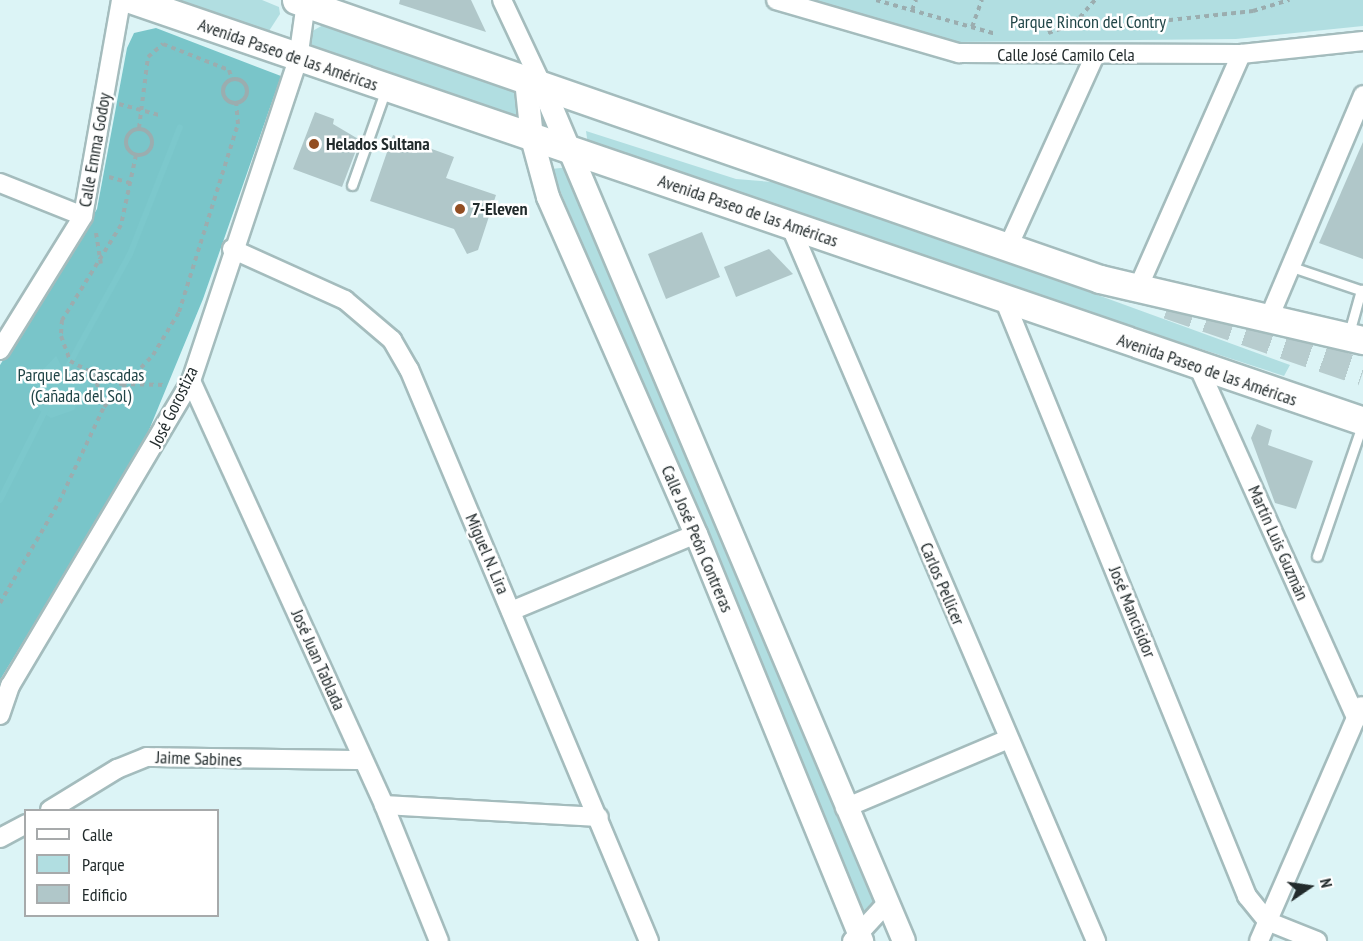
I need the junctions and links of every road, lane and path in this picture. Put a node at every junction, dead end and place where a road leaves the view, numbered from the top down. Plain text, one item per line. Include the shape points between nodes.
1 (122, 0) edge
2 (133, 0) edge
3 (502, 0) edge
4 (776, 0) edge
5 (876, 0) edge
6 (916, 0) edge
7 (982, 0) edge
8 (1095, 0) edge
9 (1289, 0) edge
10 (301, 2) edge
11 (348, 10) edge
12 (912, 10) junction
13 (1115, 26) dead end
14 (972, 27) junction
15 (1039, 34) dead end
16 (1002, 36) dead end
17 (1363, 41) edge
18 (1241, 54) junction
19 (1095, 55) junction
20 (298, 59) junction
21 (532, 74) junction
22 (232, 79) junction
23 (386, 89) junction
24 (1363, 95) edge
25 (236, 103) junction
26 (141, 110) junction
27 (159, 115) dead end
28 (139, 128) junction
29 (532, 138) junction
30 (566, 148) junction
31 (136, 155) junction
32 (94, 173) junction
33 (0, 183) edge
34 (133, 184) junction
35 (352, 185) dead end
36 (83, 216) junction
37 (790, 225) junction
38 (1008, 247) junction
39 (232, 249) junction
40 (1289, 266) junction
41 (1138, 288) junction
42 (1362, 291) edge
43 (1004, 299) junction
44 (1269, 318) junction
45 (1356, 338) edge
46 (0, 350) edge
47 (1199, 368) junction
48 (94, 374) junction
49 (191, 381) junction
50 (122, 384) junction
51 (104, 407) junction
52 (1361, 419) edge
53 (696, 534) junction
54 (1317, 556) dead end
55 (0, 603) edge
56 (511, 611) junction
57 (1360, 710) edge
58 (0, 715) edge
59 (1008, 739) junction
60 (363, 760) junction
61 (384, 805) junction
62 (845, 808) junction
63 (52, 809) edge
64 (599, 817) junction
65 (24, 825) edge
66 (0, 838) edge
67 (887, 903) junction
68 (1267, 921) junction
69 (897, 937) edge
70 (858, 938) edge
71 (440, 941) edge
72 (649, 941) edge
73 (1096, 941) edge
74 (1259, 941) edge
75 (1317, 941) edge

1 - 32 street, Calle Emma Godoy
2 - 20 main road, Avenida Paseo de las Américas
3 - 21 street
4 - 19 street, Calle José Camilo Cela via 959,53
5 - 12 path
6 - 12 path
7 - 14 path
8 - 15 path via 1074,24
9 - 13 path via 1253,11
10 - 11 main road
10 - 20 street, José Gorostiza
11 - 21 main road
12 - 14 path
14 - 16 path
17 - 18 street, Calle José Camilo Cela
18 - 19 street, Calle José Camilo Cela
18 - 41 street
19 - 38 street
20 - 23 main road, Avenida Paseo de las Américas
20 - 39 street, José Gorostiza
21 - 29 street, Calle José Peón Contreras
21 - 30 street, Calle José Peón Contreras
21 - 38 main road
22 - 25 path via 224,94
22 - 25 path via 240,80 247,89 246,97
22 - 26 path via 229,70 163,44 148,57
23 - 29 main road, Avenida Paseo de las Américas
23 - 35 lane
24 - 40 street
25 - 50 path via 238,124 179,312 153,355
26 - 27 path
26 - 28 path
28 - 31 path via 126,138 126,147
28 - 31 path via 150,135 152,143 145,153
29 - 30 main road, Avenida Paseo de las Américas
29 - 53 street, Calle José Peón Contreras via 548,197
30 - 37 main road, Avenida Paseo de las Américas
30 - 62 street, Calle José Peón Contreras
31 - 34 path
32 - 34 path
32 - 36 street, Calle Emma Godoy
33 - 36 street
34 - 48 path via 121,225 62,320 61,336 70,361
36 - 46 street, Calle Emma Godoy
37 - 43 main road, Avenida Paseo de las Américas
37 - 59 street, Carlos Pellicer
38 - 41 main road
39 - 49 street, José Gorostiza
39 - 56 street, Miguel N. Lira via 345,300 392,340
40 - 42 lane
40 - 44 street
41 - 44 main road
42 - 45 lane
43 - 47 main road, Avenida Paseo de las Américas
43 - 68 street, José Mancisidor via 1247,896
44 - 45 main road
47 - 52 main road, Avenida Paseo de las Américas
47 - 57 street, Martín Luis Guzmán
48 - 50 path
48 - 51 path
49 - 50 path via 147,388
49 - 58 street, José Gorostiza via 9,686
49 - 60 street, José Juan Tablada
50 - 51 path
51 - 55 path via 59,502
52 - 54 lane
53 - 56 street
53 - 70 street, Calle José Peón Contreras
56 - 64 street, Miguel N. Lira
57 - 68 street
59 - 62 street
59 - 73 street, Carlos Pellicer
60 - 61 street, José Juan Tablada
60 - 63 street, Jaime Sabines via 147,757 117,769
61 - 64 street
61 - 71 street, José Juan Tablada
62 - 67 street, Calle José Peón Contreras
64 - 72 street, Miguel N. Lira
65 - 66 street
67 - 69 street, Calle José Peón Contreras
67 - 70 street
68 - 74 street
68 - 75 street

